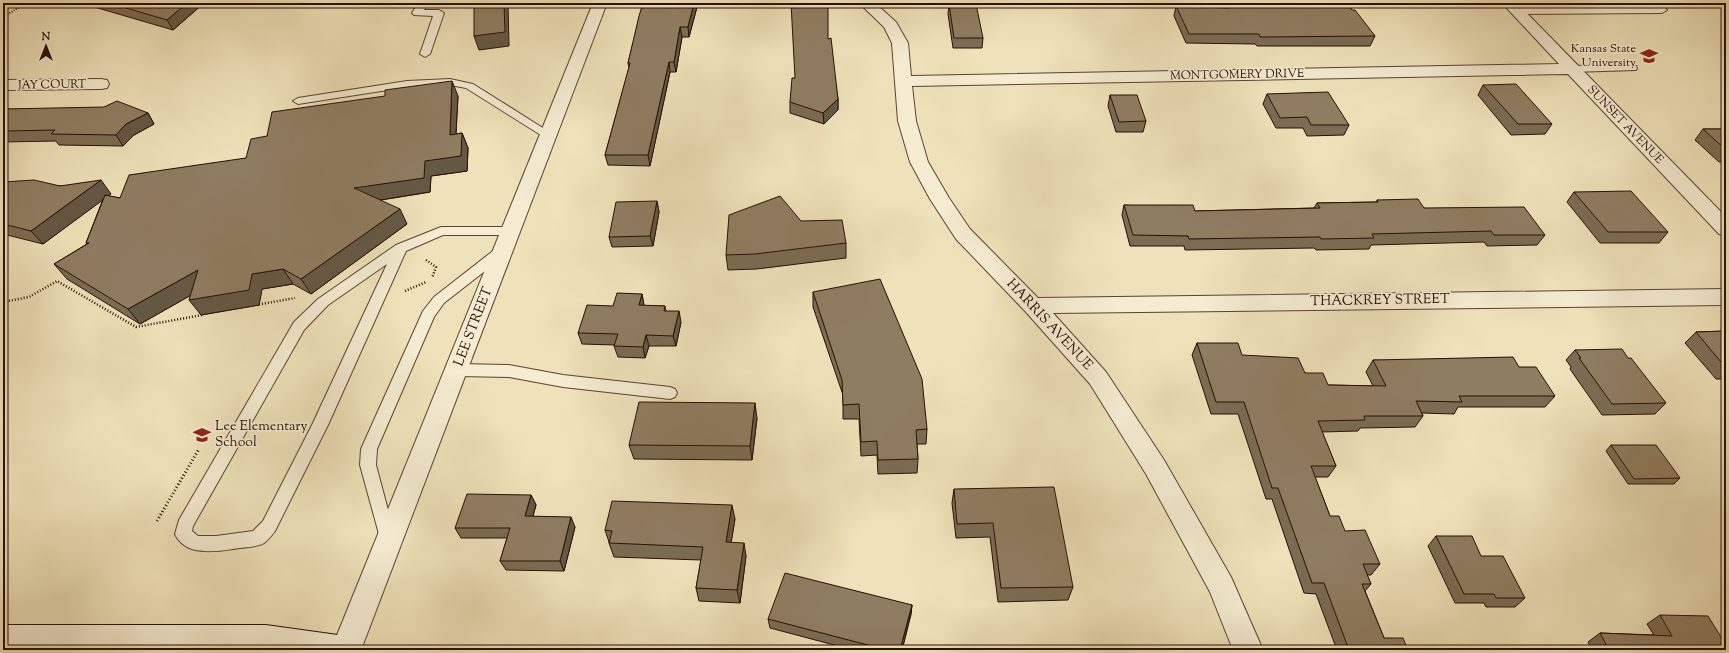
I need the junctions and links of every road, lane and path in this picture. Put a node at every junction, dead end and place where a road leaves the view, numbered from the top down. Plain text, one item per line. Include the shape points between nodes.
1 (26, 3) edge
2 (423, 3) edge
3 (600, 3) edge
4 (866, 3) edge
5 (1654, 3) edge
6 (1512, 7) edge
7 (3, 17) edge
8 (425, 54) dead end
9 (1632, 68) dead end
10 (1571, 70) junction
11 (903, 81) junction
12 (101, 84) dead end
13 (3, 85) edge
14 (298, 101) dead end
15 (548, 135) junction
16 (1726, 229) edge
17 (507, 241) junction
18 (401, 248) junction
19 (1726, 297) edge
20 (298, 298) edge
21 (3, 302) edge
22 (252, 306) dead end
23 (1033, 306) junction
24 (206, 314) edge
25 (457, 370) junction
26 (670, 393) dead end
27 (389, 542) junction
28 (3, 639) edge
29 (346, 650) edge
30 (1248, 650) edge

1 - 7 path
2 - 8 lane via 417,13 439,13
3 - 15 street, LEE STREET
4 - 11 street, HARRIS AVENUE via 891,25 900,43
5 - 6 lane via 1662,10
6 - 10 street, SUNSET AVENUE
9 - 10 lane
10 - 11 street, MONTGOMERY DRIVE
10 - 16 street, SUNSET AVENUE
11 - 23 street, HARRIS AVENUE via 907,121 919,162 940,199 963,234
12 - 13 street, JAY COURT
14 - 15 lane via 408,84 450,82 468,86
15 - 17 street, LEE STREET
17 - 18 lane via 441,231
17 - 25 street, LEE STREET
17 - 27 lane via 439,300 428,315 369,449 368,465
18 - 18 lane via 322,302 299,326 185,525 183,534 195,543 216,544 258,538 270,526 320,426
19 - 23 street, THACKREY STREET
20 - 22 path
21 - 24 path via 29,297 57,281 136,327
23 - 30 street, HARRIS AVENUE via 1098,378 1155,466 1221,586
25 - 26 lane via 509,371 563,381
25 - 27 street, LEE STREET
27 - 29 street, LEE STREET
28 - 29 street via 266,639

